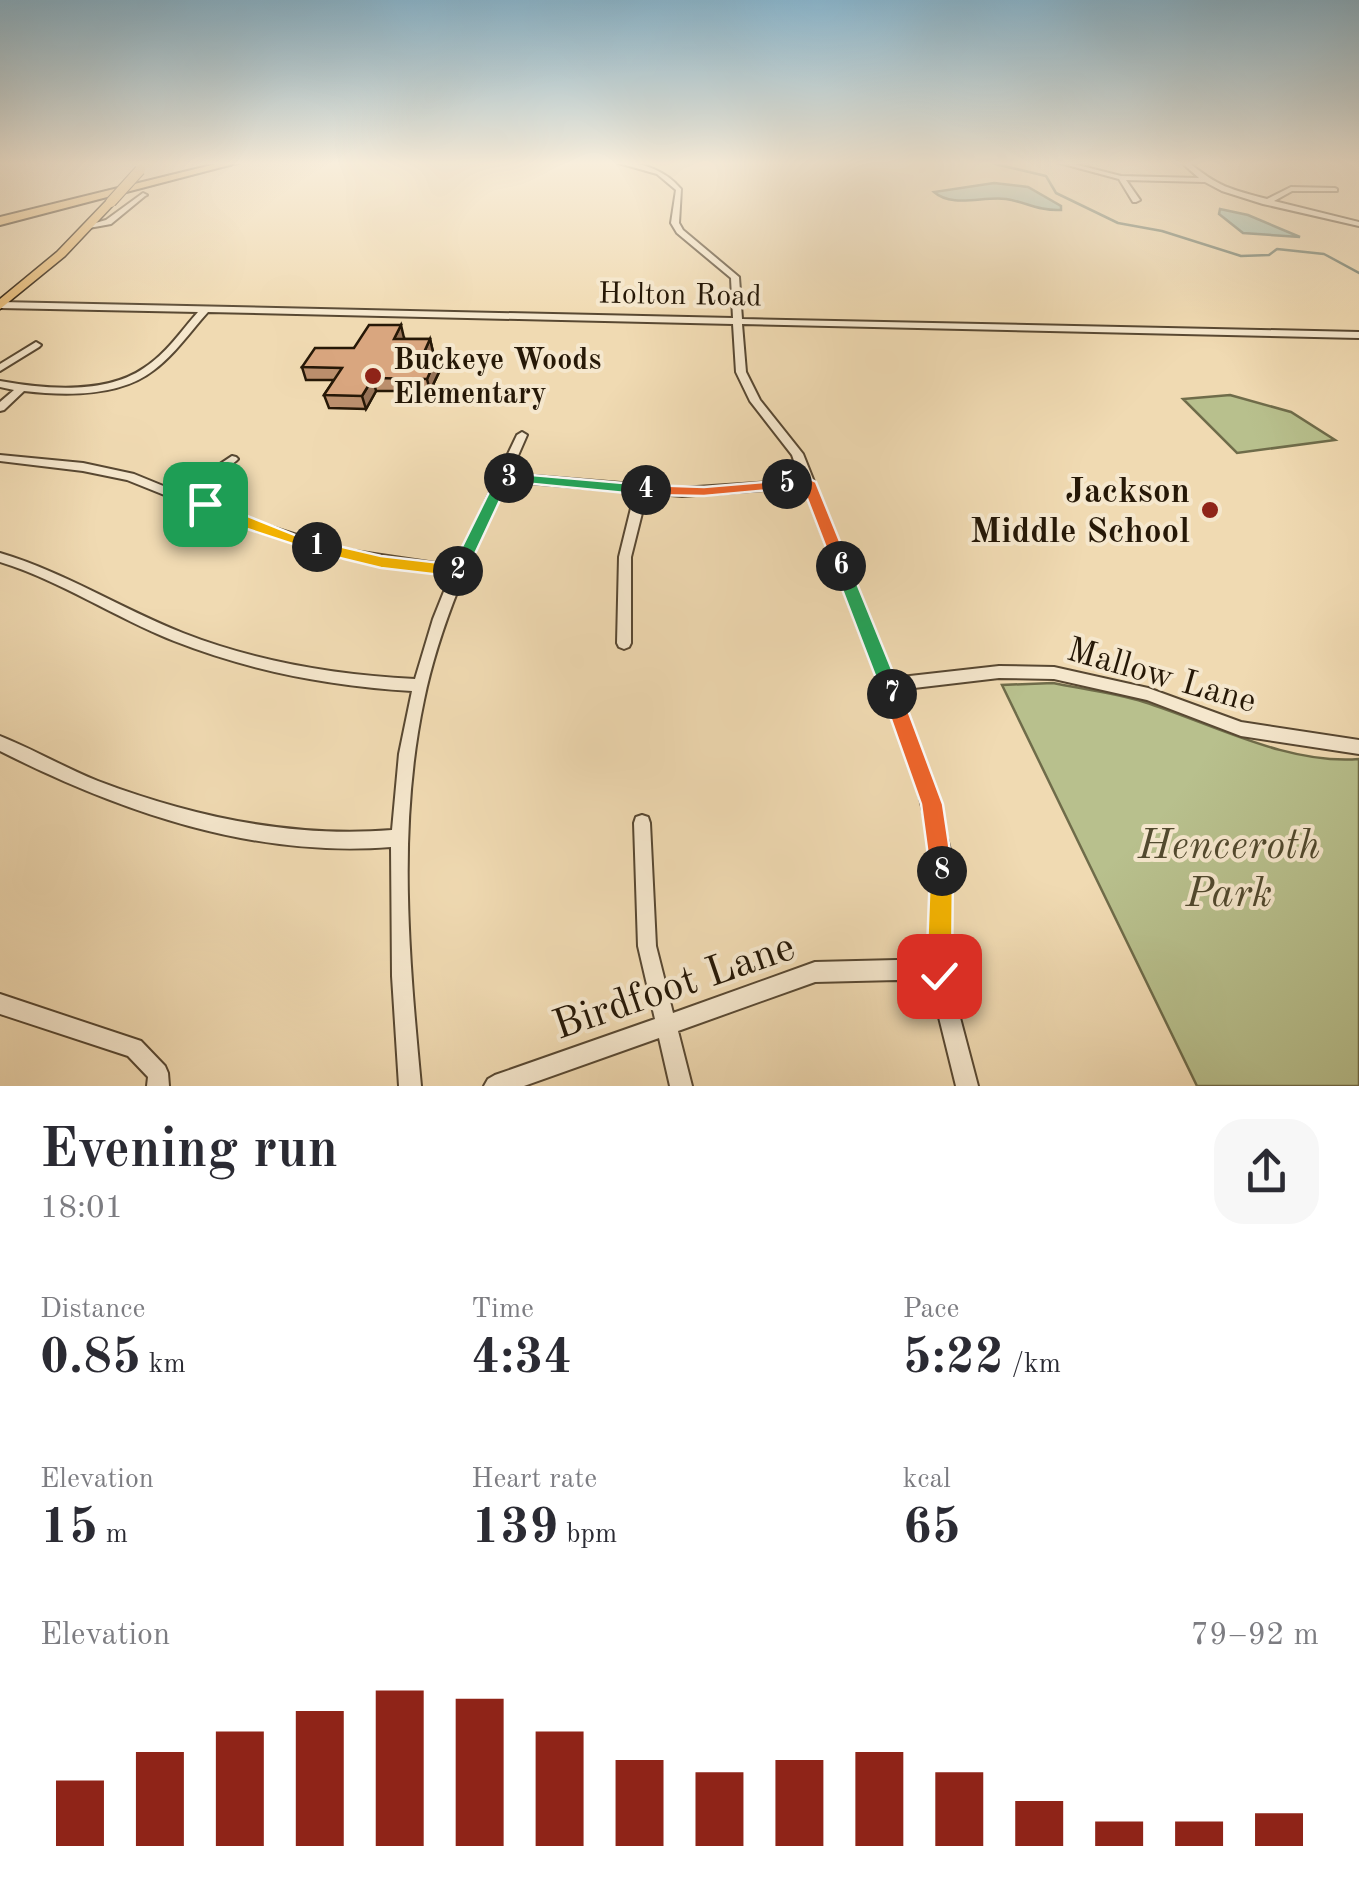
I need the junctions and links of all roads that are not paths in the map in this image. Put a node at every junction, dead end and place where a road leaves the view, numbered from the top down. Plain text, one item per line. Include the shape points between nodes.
1 (33, 213) edge
2 (101, 213) edge
3 (120, 213) edge
4 (677, 213) edge
5 (1311, 213) edge
6 (0, 221) edge
7 (1359, 224) edge
8 (88, 226) junction
9 (0, 305) edge
10 (206, 310) junction
11 (739, 320) junction
12 (1359, 334) edge
13 (36, 345) dead end
14 (0, 368) edge
15 (0, 384) edge
16 (23, 387) junction
17 (0, 408) edge
18 (522, 435) dead end
19 (0, 458) edge
20 (232, 459) dead end
21 (503, 478) junction
22 (808, 482) junction
23 (642, 489) junction
24 (182, 495) junction
25 (0, 557) edge
26 (460, 572) junction
27 (624, 643) dead end
28 (421, 685) junction
29 (888, 686) junction
30 (0, 743) edge
31 (1359, 748) edge
32 (642, 823) dead end
33 (400, 838) junction
34 (939, 976) junction
35 (0, 1004) edge
36 (664, 1025) junction
37 (158, 1086) edge
38 (410, 1086) edge
39 (495, 1086) edge
40 (681, 1086) edge
41 (967, 1086) edge

1 - 6 highway
2 - 8 main road, bridge
3 - 8 street
4 - 11 street via 677,226 732,273
5 - 7 street
8 - 9 main road
9 - 10 street, Holton Road
10 - 11 street, Holton Road
10 - 16 street via 154,366 126,382 88,389
11 - 12 street, Holton Road
11 - 22 street via 746,386 792,444
13 - 14 street
15 - 16 street
16 - 17 street
18 - 21 street
19 - 24 street via 83,467
20 - 24 street
21 - 23 street
21 - 26 street
22 - 23 street via 704,492
22 - 29 street
23 - 27 street via 625,557
24 - 26 street via 340,553
25 - 28 street via 51,572 199,646 310,674
26 - 28 street
28 - 33 street
29 - 31 street, Mallow Lane via 1054,672 1148,694 1241,729
29 - 34 street via 923,776 941,850
30 - 33 street via 88,786 231,828 323,843
32 - 36 street via 642,906
33 - 38 street via 400,967
34 - 36 street, Birdfoot Lane via 815,972
34 - 41 street
35 - 37 street via 134,1048 158,1074
36 - 39 street, Birdfoot Lane
36 - 40 street

